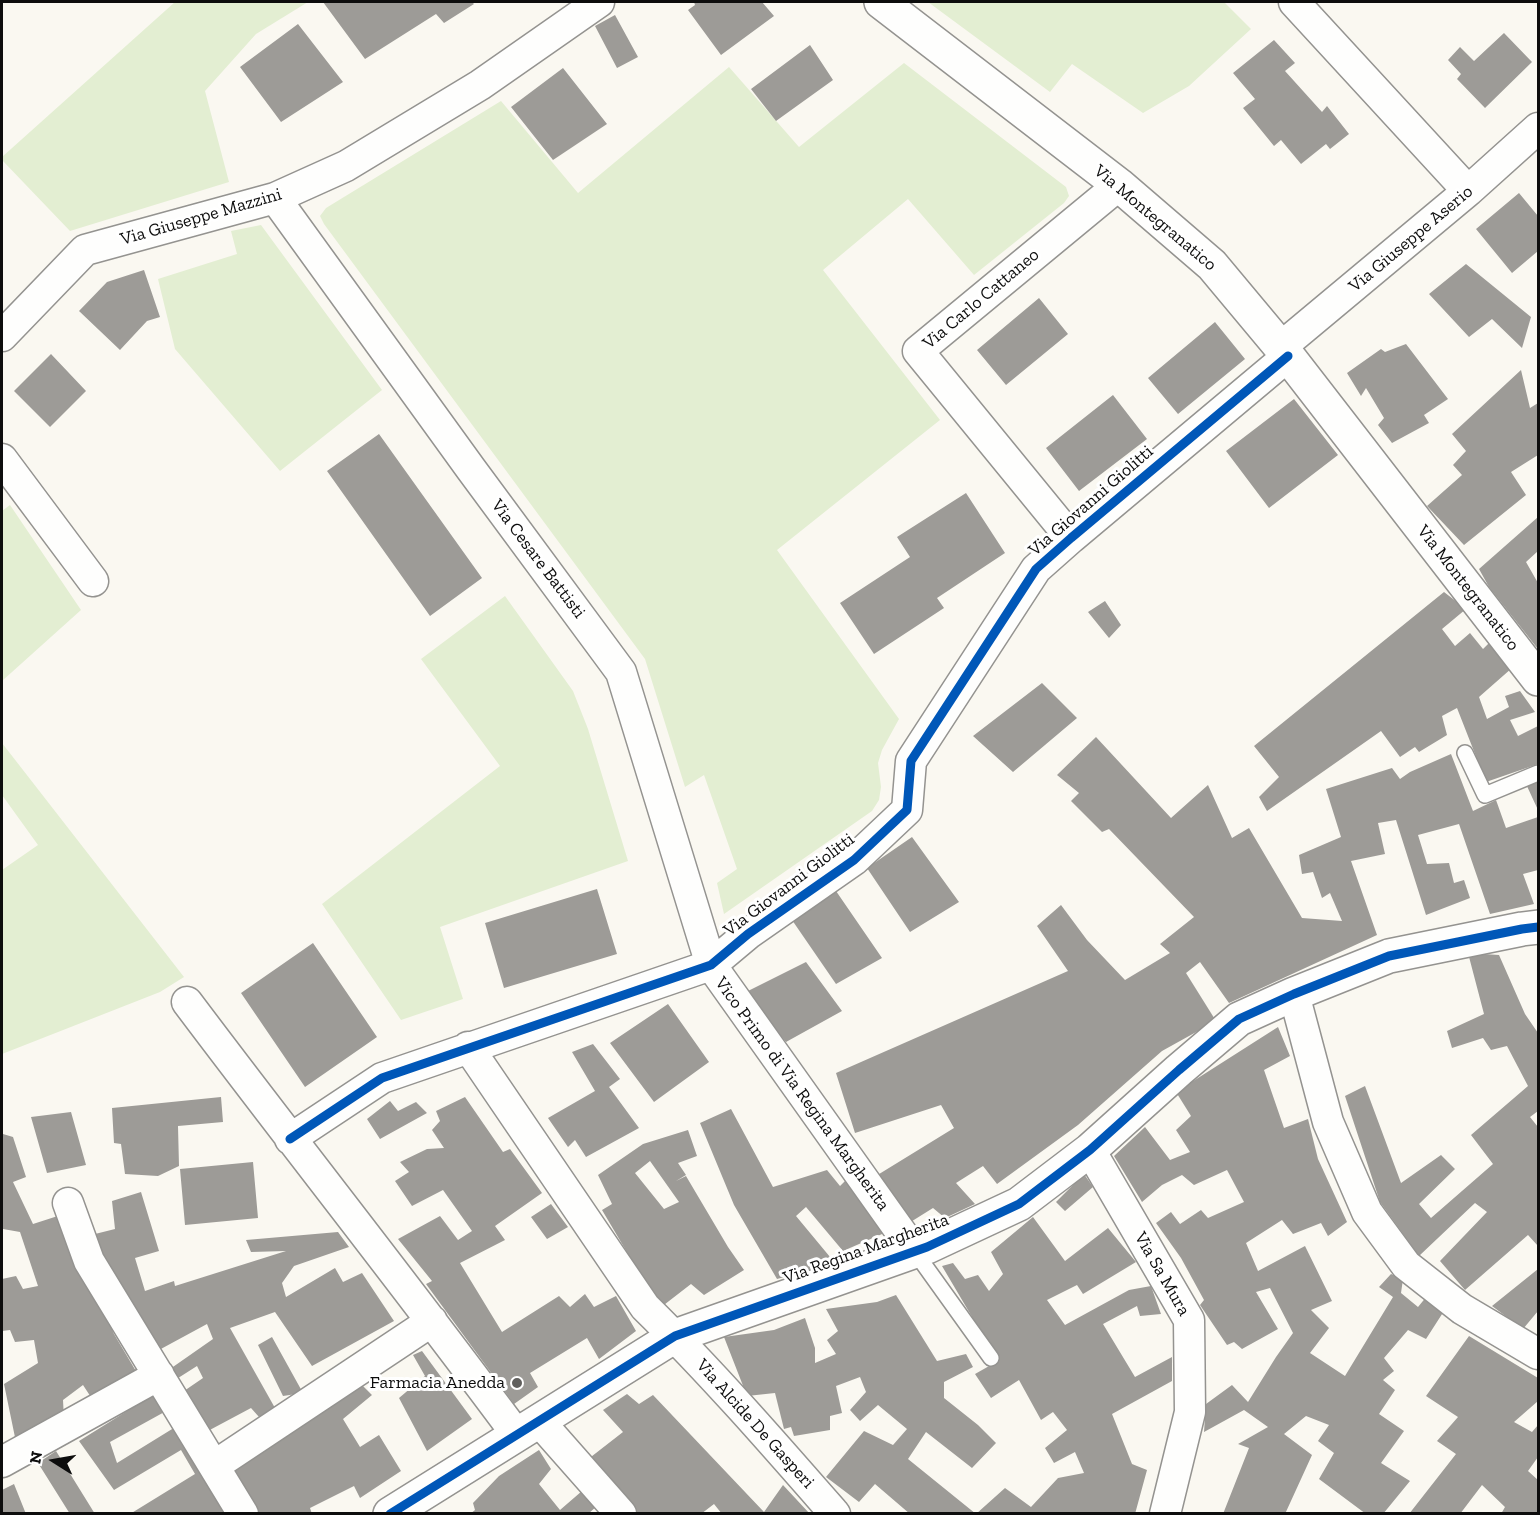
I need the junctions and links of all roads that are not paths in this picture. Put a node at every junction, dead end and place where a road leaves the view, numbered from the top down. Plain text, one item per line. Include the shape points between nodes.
1 (599, 2) edge
2 (881, 2) edge
3 (1294, 2) edge
4 (1539, 128) edge
5 (1119, 185) junction
6 (1468, 191) junction
7 (275, 198) junction
8 (2, 336) edge
9 (1285, 351) junction
10 (2, 459) edge
11 (1071, 538) junction
12 (93, 581) dead end
13 (1539, 679) edge
14 (1465, 753) dead end
15 (1539, 772) edge
16 (1539, 927) edge
17 (711, 965) junction
18 (1294, 994) junction
19 (187, 1002) dead end
20 (468, 1047) junction
21 (290, 1139) junction
22 (1090, 1150) junction
23 (68, 1203) dead end
24 (915, 1252) junction
25 (432, 1321) junction
26 (675, 1336) junction
27 (1539, 1354) edge
28 (991, 1358) dead end
29 (159, 1375) junction
30 (528, 1428) junction
31 (2, 1462) edge
32 (214, 1466) junction
33 (243, 1514) edge
34 (390, 1514) edge
35 (621, 1514) edge
36 (835, 1514) edge
37 (1165, 1514) edge

1 - 7 street, Via Giuseppe Mazzini via 469,92 346,166
2 - 5 street, Via Montegranatico
3 - 6 street
4 - 6 street, Via Giuseppe Aserio
5 - 9 street, Via Montegranatico via 1212,265
5 - 11 street, Via Carlo Cattaneo via 918,351
6 - 9 street, Via Giuseppe Aserio
7 - 8 street, Via Giuseppe Mazzini via 85,250
7 - 17 street, Via Cesare Battisti via 621,672
9 - 11 street, Via Giovanni Giolitti
9 - 13 street, Via Montegranatico
10 - 12 street
11 - 17 street, Via Giovanni Giolitti via 1036,568 911,761 907,810 854,860 748,934
14 - 15 lane via 1485,795
16 - 18 street, Via Regina Margherita via 1389,956
17 - 20 street, Via Giovanni Giolitti
17 - 24 street, Vico Primo di Via Regina Margherita
18 - 22 street, Via Regina Margherita via 1239,1019
18 - 27 street via 1328,1122 1367,1212 1407,1265 1462,1309
19 - 21 street
20 - 21 street, Via Giovanni Giolitti via 382,1078
20 - 26 street, Via Alcide De Gasperi via 645,1307
21 - 25 street
22 - 24 street, Via Regina Margherita via 1019,1204
22 - 37 street, Via Sa Mura via 1189,1320 1190,1412
23 - 29 street via 89,1261
24 - 26 street, Via Regina Margherita
24 - 28 lane
25 - 30 street
25 - 32 street
26 - 30 street, Via Regina Margherita
26 - 36 street, Via Alcide De Gasperi
29 - 31 street
29 - 32 street
30 - 34 street, Via Regina Margherita
30 - 35 street
32 - 33 street

